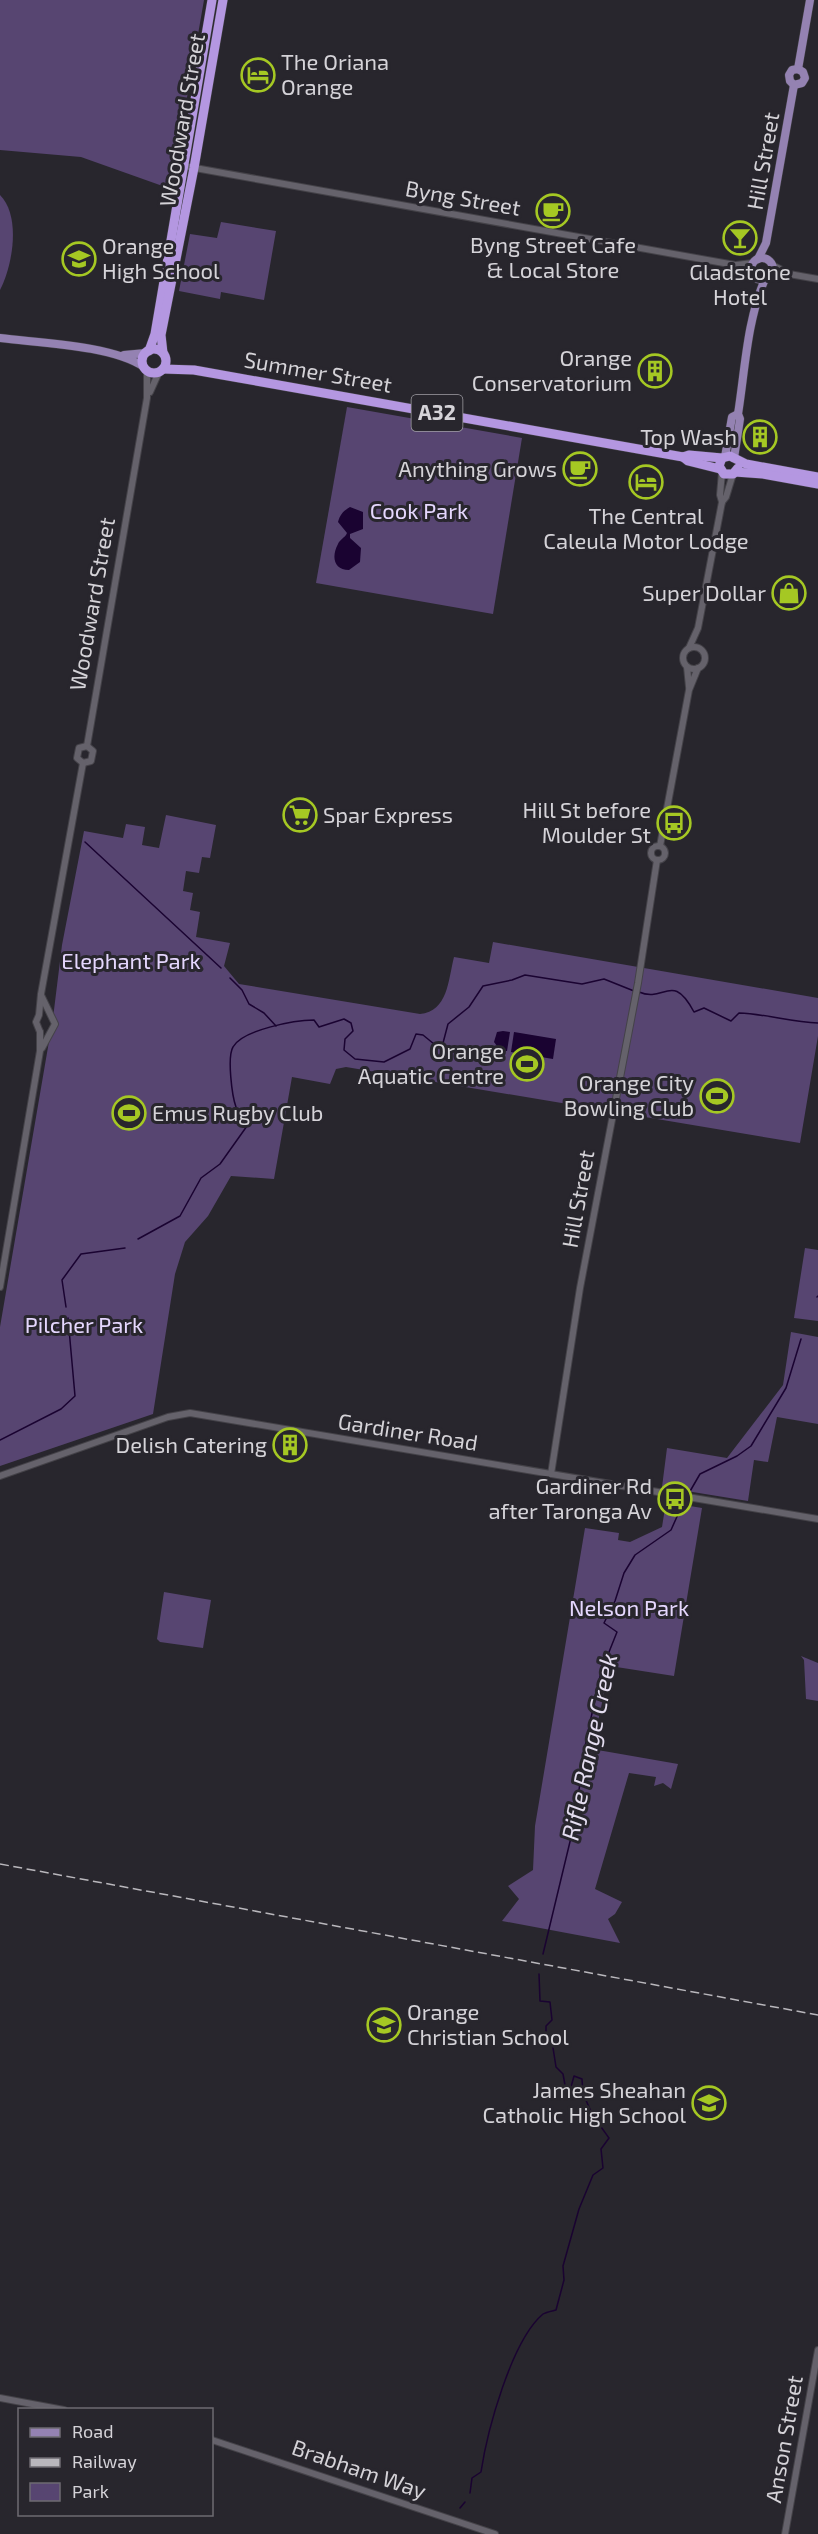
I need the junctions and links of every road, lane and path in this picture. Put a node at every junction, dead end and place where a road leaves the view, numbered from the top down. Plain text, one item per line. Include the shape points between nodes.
1 (212, 0) edge
2 (223, 0) edge
3 (810, 0) edge
4 (189, 167) junction
5 (766, 243) junction
6 (755, 261) junction
7 (770, 262) junction
8 (735, 265) junction
9 (789, 274) junction
10 (754, 275) junction
11 (768, 277) junction
12 (818, 279) edge
13 (758, 296) junction
14 (0, 338) edge
15 (147, 352) junction
16 (111, 354) junction
17 (165, 356) junction
18 (146, 369) junction
19 (194, 370) junction
20 (161, 371) junction
21 (147, 398) junction
22 (683, 457) junction
23 (729, 458) junction
24 (721, 471) junction
25 (734, 473) junction
26 (818, 477) edge
27 (818, 484) edge
28 (722, 502) junction
29 (698, 628) junction
30 (689, 648) junction
31 (701, 650) junction
32 (687, 667) junction
33 (698, 668) junction
34 (689, 690) junction
35 (87, 746) junction
36 (83, 763) junction
37 (41, 994) junction
38 (39, 1015) junction
39 (51, 1015) junction
40 (40, 1032) junction
41 (49, 1032) junction
42 (40, 1051) junction
43 (0, 1287) edge
44 (551, 1474) junction
45 (0, 1476) edge
46 (818, 1518) edge
47 (818, 2350) edge
48 (0, 2398) edge
49 (58, 2408) edge
50 (213, 2440) edge
51 (495, 2534) edge
52 (785, 2534) edge

1 - 4 highway, Woodward Street
2 - 4 highway, Woodward Street
3 - 5 main road, Hill Street via 798,69 805,78 794,85
4 - 8 street, Byng Street
4 - 15 highway, Woodward Street via 154,338
4 - 17 highway, Woodward Street via 161,335
5 - 6 main road, Hill Street
5 - 7 main road, Hill Street
6 - 7 main road
6 - 8 street, Byng Street
6 - 10 main road
7 - 9 street
7 - 11 main road, Hill Street
8 - 10 street, Byng Street
9 - 11 street
9 - 12 street
10 - 11 main road
10 - 13 main road
11 - 13 main road
13 - 23 main road via 738,414 732,417
14 - 16 main road
15 - 16 main road
15 - 17 highway, A32 via 157,350
15 - 18 highway via 142,360
16 - 18 main road
17 - 19 highway, Summer Street / A32
17 - 20 highway
18 - 20 highway, A32
18 - 21 street, Woodward Street
19 - 20 highway, Summer Street / A32
19 - 22 highway, Summer Street / A32
20 - 21 street, Woodward Street
21 - 35 street, Woodward Street
22 - 23 highway, Summer Street / A32
22 - 24 highway, Summer Street / A32
23 - 24 highway via 719,463
23 - 25 highway via 738,465
23 - 26 highway, Summer Street / A32
24 - 25 highway, A32
24 - 28 street
25 - 27 highway, A32
25 - 28 street
28 - 29 street
29 - 30 street
29 - 31 street
30 - 31 street
30 - 32 street via 683,656
31 - 33 street via 704,660
32 - 33 street
32 - 34 street
33 - 34 street
34 - 44 street, Hill Street via 660,846 665,854 657,860
35 - 36 street via 77,753
35 - 36 street via 94,756
36 - 37 street
37 - 38 street
37 - 39 street
38 - 39 street
38 - 40 street via 36,1022
39 - 41 street via 56,1024
40 - 41 street
40 - 42 street
41 - 42 street
42 - 43 street
44 - 45 street, Gardiner Road via 190,1413 168,1417
44 - 46 street, Gardiner Road
47 - 52 street, Anson Street
48 - 49 street
50 - 51 street, Brabham Way

